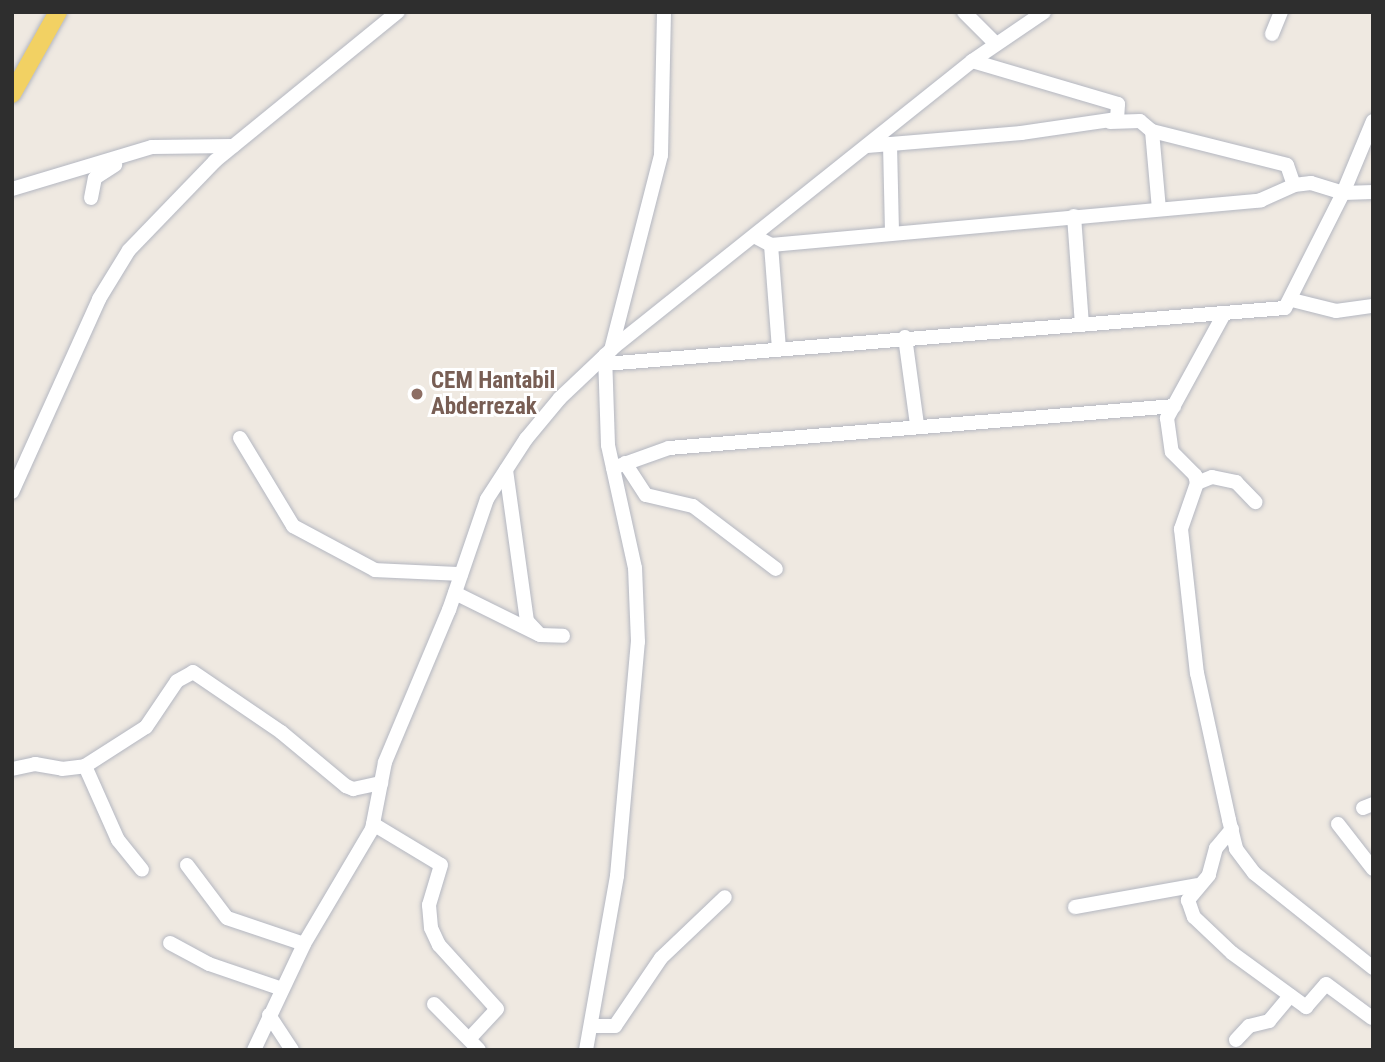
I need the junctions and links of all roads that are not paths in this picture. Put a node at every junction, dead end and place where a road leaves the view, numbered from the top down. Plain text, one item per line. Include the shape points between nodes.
1 (58, 12) edge
2 (664, 12) edge
3 (1044, 12) edge
4 (1281, 12) edge
5 (393, 13) edge
6 (970, 15) edge
7 (1272, 34) dead end
8 (996, 44) junction
9 (972, 61) junction
10 (12, 94) edge
11 (1373, 121) edge
12 (1110, 122) junction
13 (1152, 131) junction
14 (890, 144) junction
15 (233, 146) junction
16 (866, 146) junction
17 (122, 158) junction
18 (1294, 185) junction
19 (12, 189) edge
20 (1373, 192) edge
21 (1343, 193) junction
22 (91, 198) dead end
23 (1159, 209) junction
24 (1074, 216) junction
25 (892, 233) junction
26 (756, 237) junction
27 (771, 246) junction
28 (1292, 300) junction
29 (1373, 306) edge
30 (1224, 314) junction
31 (1082, 324) junction
32 (905, 337) junction
33 (779, 348) junction
34 (607, 356) junction
35 (1174, 406) junction
36 (917, 425) junction
37 (240, 438) dead end
38 (619, 465) junction
39 (506, 470) junction
40 (1196, 483) junction
41 (12, 492) edge
42 (1255, 502) dead end
43 (776, 569) dead end
44 (461, 574) junction
45 (455, 593) junction
46 (540, 635) junction
47 (563, 636) dead end
48 (85, 766) junction
49 (12, 769) edge
50 (381, 783) junction
51 (373, 824) junction
52 (1338, 824) dead end
53 (1232, 829) junction
54 (187, 865) dead end
55 (1373, 869) edge
56 (142, 870) dead end
57 (1197, 885) junction
58 (725, 897) dead end
59 (1075, 906) dead end
60 (170, 943) dead end
61 (304, 944) junction
62 (1373, 968) edge
63 (282, 989) junction
64 (1290, 996) junction
65 (434, 1004) dead end
66 (269, 1015) junction
67 (1372, 1018) edge
68 (591, 1026) junction
69 (1236, 1040) dead end
70 (474, 1044) edge
71 (254, 1050) edge
72 (292, 1050) edge
73 (586, 1050) edge

1 - 10 main road
2 - 34 street via 661,155
3 - 8 street
4 - 7 street
5 - 15 street
6 - 8 street
8 - 9 street
9 - 12 street via 1118,104 1116,118
9 - 16 street
11 - 21 street
12 - 13 street via 1140,121
12 - 14 street
13 - 18 street via 1287,165
13 - 23 street
14 - 16 street
14 - 25 street
15 - 17 street via 168,144
15 - 41 street via 129,250 114,271
16 - 26 street
17 - 19 street
17 - 22 street via 95,178
18 - 21 street via 1311,183
18 - 23 street via 1261,200
20 - 21 street
21 - 28 street
23 - 24 street
24 - 25 street
24 - 31 street
25 - 27 street
26 - 27 street
26 - 34 street
27 - 33 street
28 - 29 street via 1336,311
28 - 30 street via 1273,311
30 - 31 street
30 - 35 street
31 - 32 street
32 - 33 street
32 - 36 street
33 - 34 street
34 - 38 street via 608,445
34 - 39 street via 560,398
35 - 36 street
35 - 40 street via 1167,418 1170,445
36 - 38 street via 669,448
37 - 44 street via 293,526 375,570
38 - 43 street via 646,495 693,506
38 - 68 street via 635,568 638,642 617,876
39 - 44 street via 487,499
39 - 46 street via 527,621
40 - 42 street via 1212,477 1236,482
40 - 53 street via 1181,529 1196,673
44 - 45 street
45 - 46 street via 526,632
45 - 50 street via 385,762
46 - 47 street
48 - 49 street via 62,769 35,764
48 - 50 street via 146,727 177,681 193,672 281,732 346,786
48 - 56 street via 118,840
50 - 51 street
51 - 61 street via 357,860
51 - 70 street via 441,865 429,905 430,928 439,945 497,1009
52 - 55 street
53 - 57 street via 1216,848 1209,875
53 - 62 street via 1236,849 1254,873
54 - 61 street via 227,918
57 - 59 street
57 - 64 street via 1188,900 1194,917
58 - 68 street via 661,958 615,1026
60 - 63 street via 209,964
61 - 63 street
63 - 66 street
64 - 67 street via 1306,1007 1326,984
64 - 69 street via 1269,1021 1249,1026
65 - 70 street
66 - 71 street
66 - 72 street
68 - 73 street

